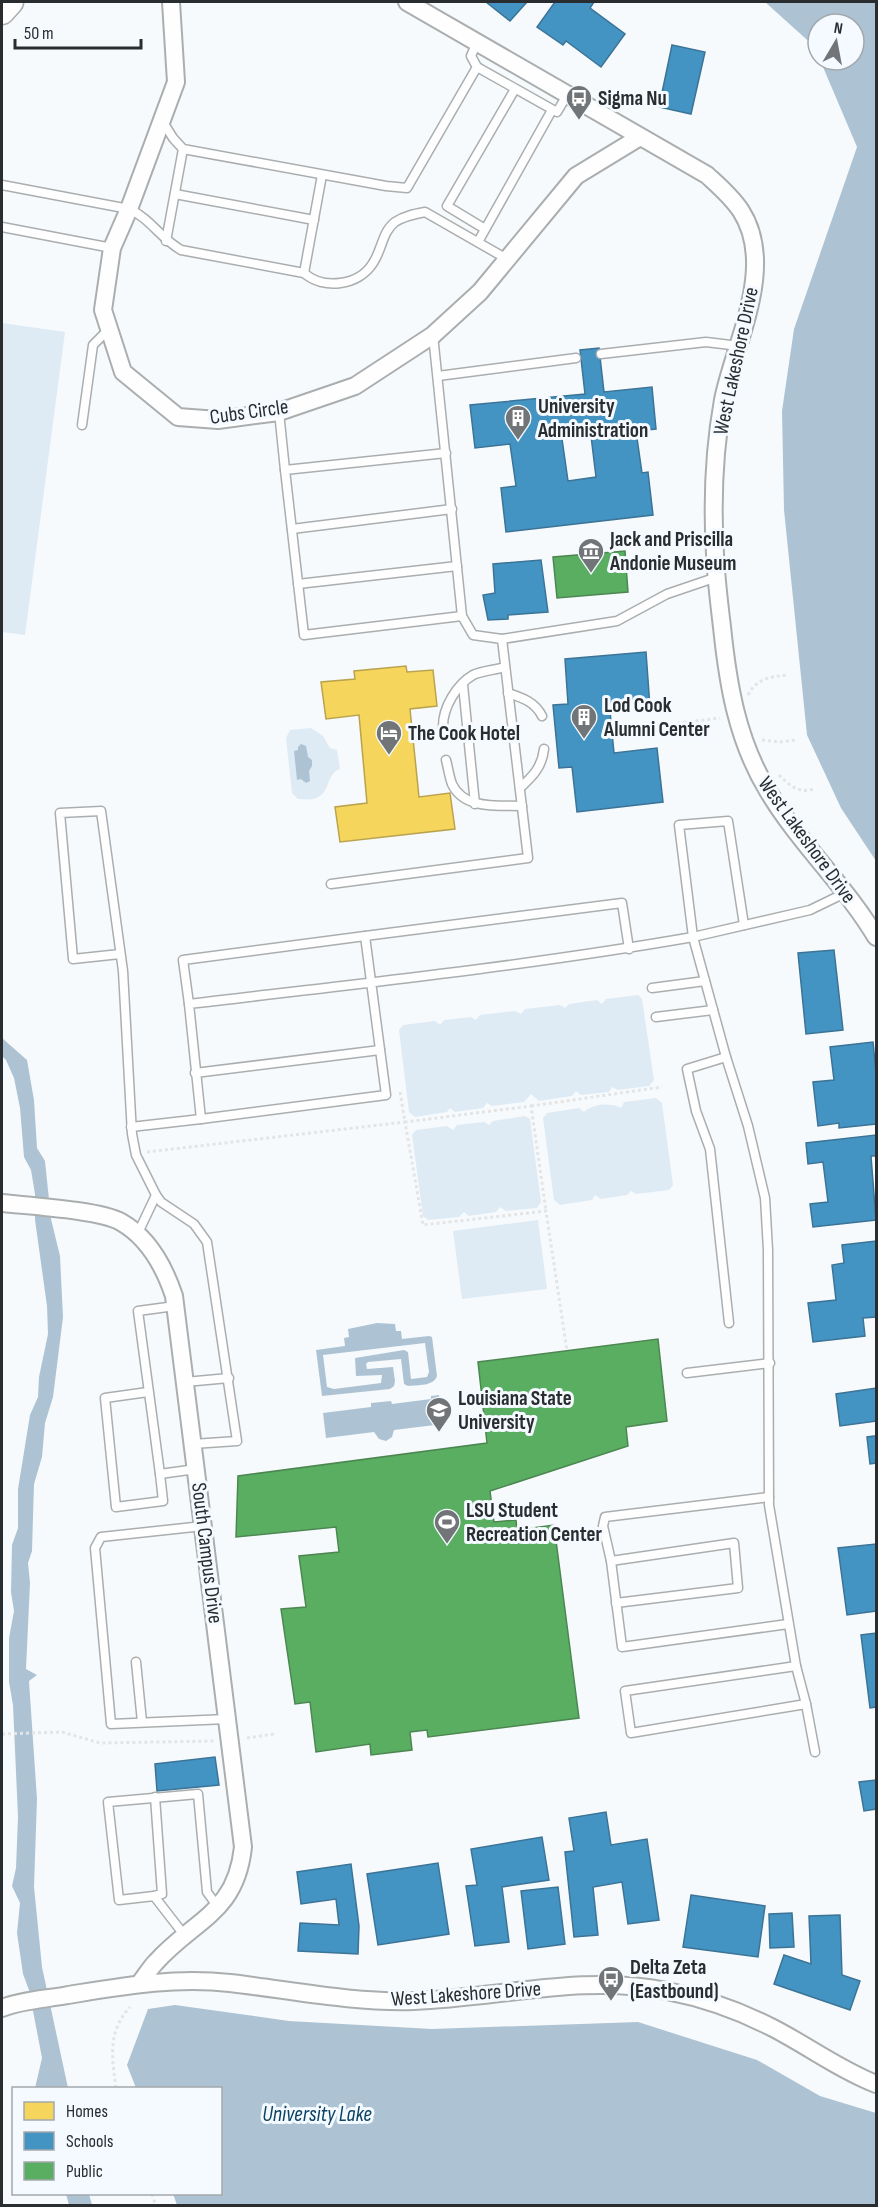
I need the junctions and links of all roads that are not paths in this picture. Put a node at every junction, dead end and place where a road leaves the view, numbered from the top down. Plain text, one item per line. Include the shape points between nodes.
1 (12, 2) edge
2 (171, 2) edge
3 (406, 2) edge
4 (2, 12) edge
5 (477, 42) junction
6 (477, 67) junction
7 (515, 88) junction
8 (567, 95) junction
9 (552, 110) junction
10 (162, 120) junction
11 (640, 137) junction
12 (183, 149) junction
13 (322, 175) junction
14 (2, 185) edge
15 (175, 194) junction
16 (129, 209) junction
17 (314, 220) junction
18 (2, 227) edge
19 (485, 229) junction
20 (166, 241) junction
21 (478, 242) junction
22 (112, 248) junction
23 (507, 259) junction
24 (304, 273) junction
25 (109, 329) junction
26 (433, 334) junction
27 (739, 346) junction
28 (601, 354) dead end
29 (576, 358) dead end
30 (438, 376) junction
31 (279, 412) junction
32 (82, 425) dead end
33 (446, 453) junction
34 (285, 470) junction
35 (452, 509) junction
36 (292, 529) junction
37 (457, 566) junction
38 (717, 577) junction
39 (298, 584) junction
40 (462, 616) junction
41 (502, 639) junction
42 (505, 668) junction
43 (463, 685) junction
44 (508, 693) junction
45 (542, 716) dead end
46 (443, 726) dead end
47 (544, 749) dead end
48 (446, 760) dead end
49 (520, 788) junction
50 (475, 804) junction
51 (522, 806) junction
52 (331, 884) dead end
53 (845, 893) junction
54 (744, 925) junction
55 (365, 936) junction
56 (876, 937) edge
57 (693, 938) junction
58 (629, 948) junction
59 (120, 954) junction
60 (705, 981) junction
61 (371, 982) junction
62 (652, 988) dead end
63 (189, 1004) junction
64 (712, 1010) junction
65 (656, 1017) dead end
66 (380, 1050) junction
67 (726, 1057) junction
68 (195, 1073) junction
69 (201, 1119) junction
70 (131, 1127) junction
71 (156, 1195) junction
72 (2, 1203) edge
73 (137, 1235) junction
74 (175, 1306) junction
75 (729, 1323) dead end
76 (770, 1363) junction
77 (687, 1373) dead end
78 (229, 1378) junction
79 (185, 1382) junction
80 (148, 1392) junction
81 (193, 1444) junction
82 (196, 1469) junction
83 (160, 1474) junction
84 (769, 1497) junction
85 (203, 1526) junction
86 (610, 1561) junction
87 (616, 1603) junction
88 (788, 1624) junction
89 (136, 1662) dead end
90 (796, 1666) junction
91 (806, 1704) junction
92 (228, 1719) junction
93 (142, 1722) junction
94 (815, 1752) dead end
95 (154, 1797) junction
96 (154, 1896) junction
97 (218, 1907) junction
98 (185, 1936) junction
99 (139, 1984) junction
100 (4, 2007) edge
101 (876, 2084) edge

1 - 4 street
2 - 10 street, Cubs Circle via 176,81
3 - 5 street, West Lakeshore Drive
5 - 6 lane via 471,56
5 - 8 street, West Lakeshore Drive
6 - 7 lane
6 - 13 lane via 407,188
7 - 9 lane
7 - 19 lane via 447,206
8 - 9 lane via 557,112
8 - 11 street, West Lakeshore Drive
9 - 19 lane
10 - 12 lane
10 - 16 street, Cubs Circle
11 - 23 street, Cubs Circle via 576,176
11 - 27 street, West Lakeshore Drive via 707,175 742,212 754,248 754,280
12 - 13 lane
12 - 15 lane
13 - 17 lane
14 - 16 lane
15 - 17 lane
15 - 20 lane
16 - 20 lane via 142,215
16 - 22 street, Cubs Circle
17 - 24 lane
18 - 22 lane
19 - 21 lane
20 - 24 lane via 181,249
21 - 23 lane
21 - 24 lane via 425,212 410,214 386,232 373,264 365,272 345,282 326,284
22 - 25 street, Cubs Circle via 103,310
23 - 26 street, Cubs Circle via 480,292
25 - 31 street, Cubs Circle via 123,372 178,417 218,420
25 - 32 lane via 93,345
26 - 30 lane
26 - 31 street, Cubs Circle via 355,386
27 - 28 lane via 706,342
27 - 38 street, West Lakeshore Drive via 723,400 716,461
29 - 30 lane
30 - 33 lane
31 - 34 lane
33 - 34 lane
33 - 35 lane
34 - 36 lane
35 - 36 lane
35 - 37 lane
36 - 39 lane
37 - 39 lane
37 - 40 lane
38 - 41 lane via 667,594 617,621
38 - 53 street, West Lakeshore Drive via 727,676 742,735 768,791
39 - 40 lane via 304,635
40 - 41 lane via 473,635
41 - 42 lane
42 - 43 lane via 473,675
42 - 44 lane
43 - 46 lane via 447,704
43 - 50 lane
44 - 45 lane via 537,707
44 - 49 lane
47 - 49 lane via 534,776
48 - 50 lane via 453,785
49 - 51 lane
50 - 51 lane
51 - 52 lane via 528,858
53 - 54 lane via 810,910
53 - 56 street, West Lakeshore Drive
54 - 57 lane
54 - 57 lane via 728,821 679,825
55 - 58 lane via 622,903
55 - 61 lane
55 - 63 lane via 183,960
57 - 58 lane
57 - 60 lane
58 - 61 lane
59 - 59 lane via 101,811 60,813 73,959
59 - 70 lane
60 - 62 lane
60 - 64 lane
61 - 63 lane
61 - 66 lane
63 - 68 lane
64 - 65 lane
64 - 67 lane
66 - 68 lane
66 - 69 lane via 386,1095
67 - 75 lane via 687,1070 710,1149
67 - 76 lane via 765,1198
68 - 69 lane
69 - 70 lane
70 - 71 lane via 136,1155
71 - 73 lane
71 - 78 lane via 194,1224 207,1242
72 - 73 street, South Campus Drive via 121,1222
73 - 74 street, South Campus Drive via 165,1270
74 - 79 street, South Campus Drive
74 - 80 lane via 138,1311
76 - 77 lane
76 - 84 lane
78 - 79 lane
78 - 81 lane via 237,1441
79 - 81 street, South Campus Drive
80 - 83 lane
80 - 83 lane via 105,1398 116,1507 163,1501
81 - 82 street, South Campus Drive
82 - 83 lane
82 - 85 street, South Campus Drive
84 - 86 lane via 605,1517 603,1526
84 - 88 lane
85 - 92 street, South Campus Drive
85 - 93 lane via 101,1537 95,1548 111,1724
86 - 87 lane
86 - 87 lane via 734,1543 738,1588
87 - 88 lane via 622,1647
88 - 90 lane
89 - 93 lane
90 - 91 lane
90 - 91 lane via 625,1691 631,1733
91 - 94 lane
92 - 93 lane
92 - 97 street, South Campus Drive via 243,1847 235,1881
95 - 96 lane via 162,1894
95 - 96 lane via 108,1802 119,1900
95 - 97 lane via 198,1794 207,1892
96 - 98 lane
97 - 98 street, South Campus Drive
98 - 99 street, South Campus Drive
99 - 100 street, West Lakeshore Drive
99 - 101 street, West Lakeshore Drive via 199,1980 384,2001 445,1999 566,1986 644,1987 694,1997 750,2018

